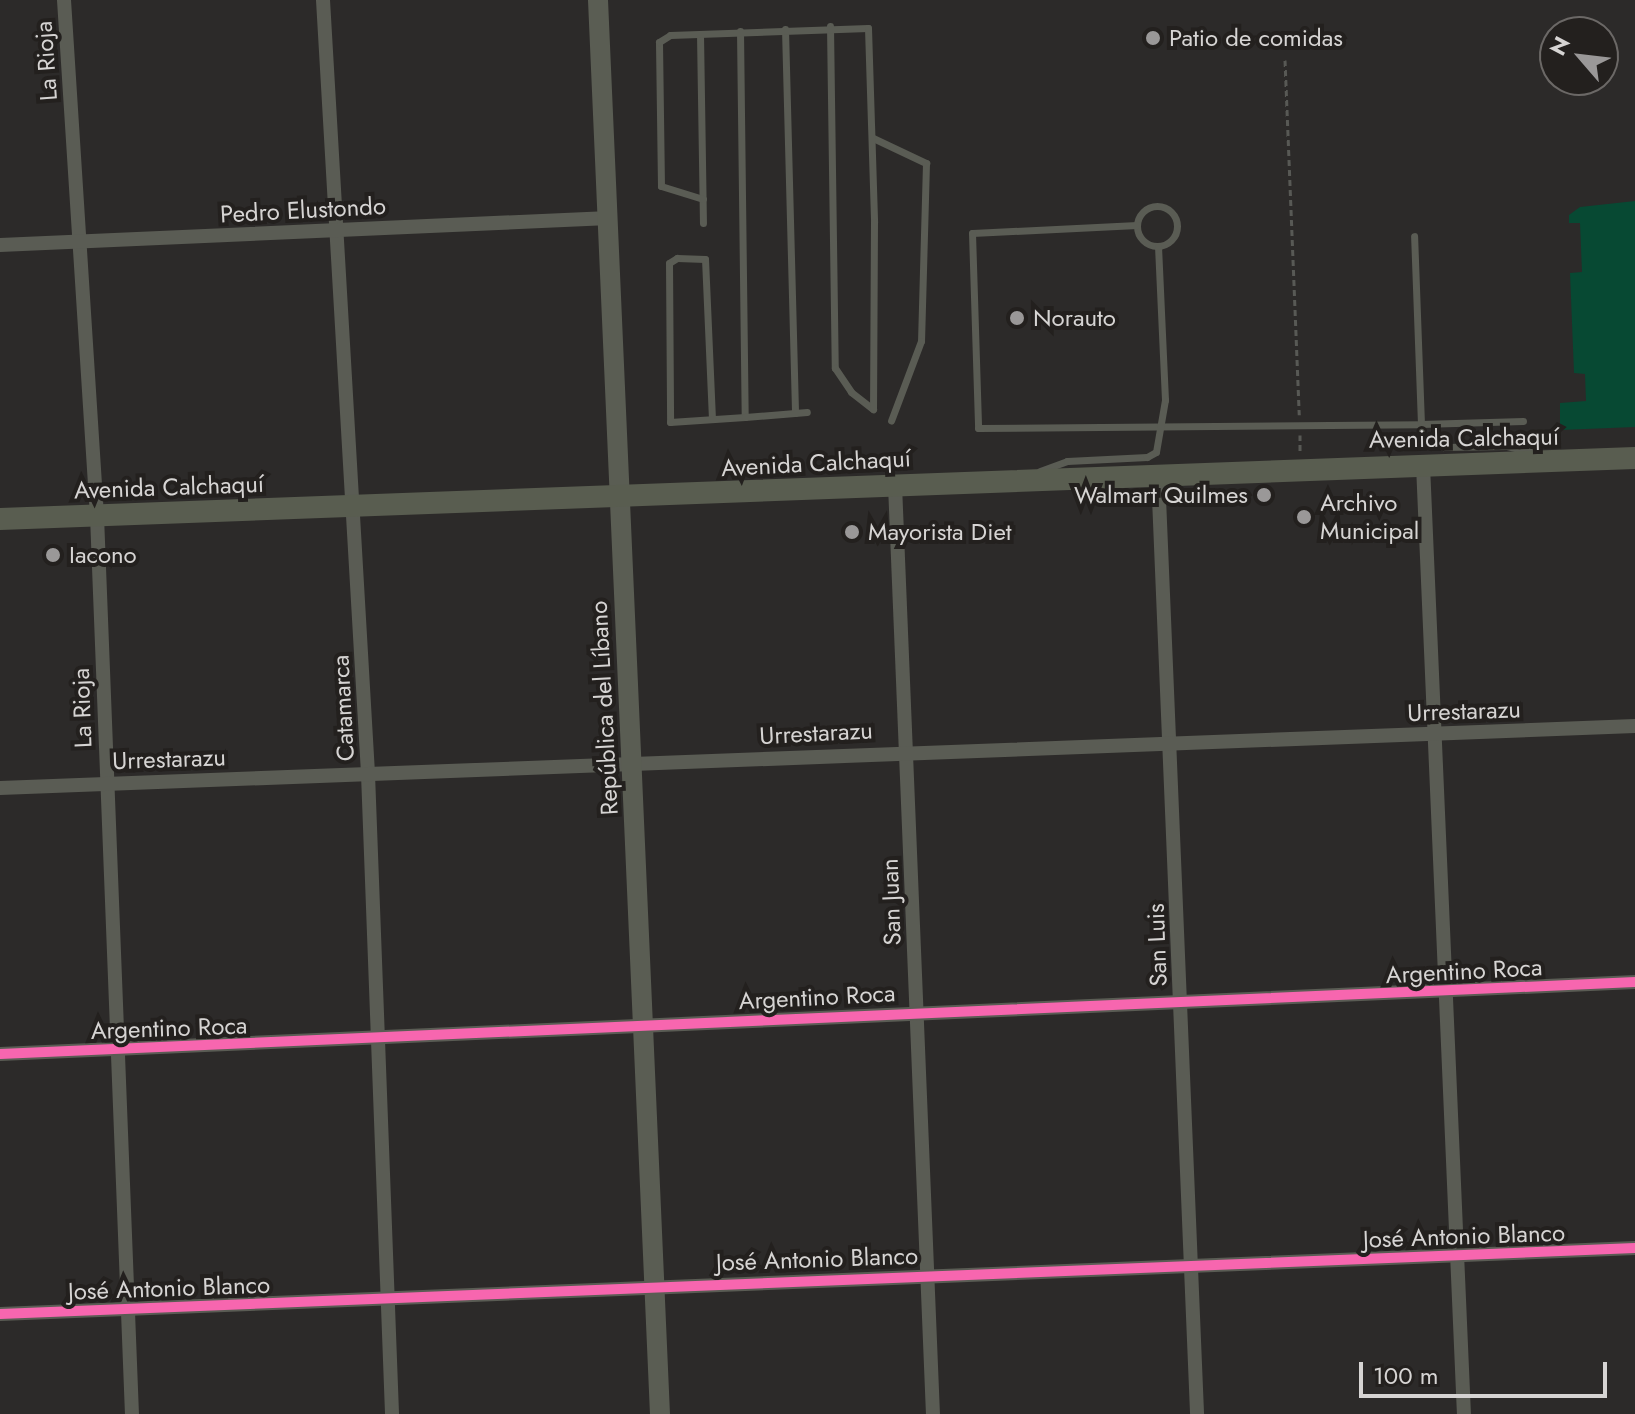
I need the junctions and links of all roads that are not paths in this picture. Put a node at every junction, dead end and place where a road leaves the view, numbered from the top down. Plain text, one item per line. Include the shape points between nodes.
1 (64, 0) edge
2 (323, 0) edge
3 (598, 0) edge
4 (830, 26) junction
5 (785, 29) junction
6 (740, 31) junction
7 (700, 34) junction
8 (873, 138) junction
9 (703, 199) junction
10 (609, 218) junction
11 (703, 223) dead end
12 (1137, 225) junction
13 (336, 231) junction
14 (1414, 236) dead end
15 (80, 243) junction
16 (0, 245) edge
17 (1158, 247) junction
18 (807, 412) dead end
19 (795, 413) junction
20 (745, 417) junction
21 (712, 419) junction
22 (891, 421) dead end
23 (1523, 421) dead end
24 (1159, 424) junction
25 (1421, 424) junction
26 (1635, 458) edge
27 (1565, 461) junction
28 (1423, 465) junction
29 (1158, 474) junction
30 (1020, 479) junction
31 (895, 485) junction
32 (620, 495) junction
33 (354, 505) junction
34 (97, 516) junction
35 (0, 519) edge
36 (1635, 726) edge
37 (1436, 735) junction
38 (1172, 745) junction
39 (907, 751) junction
40 (633, 763) junction
41 (368, 774) junction
42 (107, 783) junction
43 (0, 788) edge
44 (1635, 982) edge
45 (1447, 993) junction
46 (1181, 1005) junction
47 (918, 1013) junction
48 (645, 1025) junction
49 (379, 1038) junction
50 (120, 1051) junction
51 (0, 1054) edge
52 (1635, 1248) edge
53 (1457, 1256) junction
54 (1192, 1267) junction
55 (928, 1274) junction
56 (654, 1286) junction
57 (388, 1299) junction
58 (130, 1312) junction
59 (0, 1314) edge
60 (132, 1414) edge
61 (392, 1414) edge
62 (660, 1414) edge
63 (933, 1414) edge
64 (1197, 1414) edge
65 (1464, 1414) edge

1 - 15 street, La Rioja
2 - 13 street, Catamarca
3 - 10 street, República del Líbano
4 - 5 lane
4 - 8 lane via 861,25 871,33
4 - 8 lane via 835,368 851,392 873,409
5 - 6 lane
5 - 19 lane
6 - 7 lane
6 - 20 lane
7 - 9 lane
7 - 9 lane via 670,35 659,42 661,186
8 - 22 lane via 926,163 921,341
9 - 11 lane
10 - 13 street, Pedro Elustondo
10 - 32 street, República del Líbano
12 - 17 lane via 1145,243
12 - 17 lane via 1146,209 1169,211 1176,231
12 - 24 lane via 972,233 978,428
13 - 15 street, Pedro Elustondo
13 - 33 street, Catamarca
14 - 25 lane
15 - 16 street, Pedro Elustondo
15 - 34 street, La Rioja
17 - 24 lane via 1165,400
18 - 19 lane
19 - 20 lane
20 - 21 lane
21 - 21 lane via 705,259 677,258 669,263 670,422
23 - 25 lane
24 - 25 lane via 1177,430
24 - 30 lane via 1156,452 1147,457 1067,461
25 - 27 lane via 1422,435 1443,447 1507,446
26 - 27 main road, Avenida Calchaquí
27 - 28 main road, Avenida Calchaquí
28 - 29 main road, Avenida Calchaquí
28 - 37 street
29 - 30 main road, Avenida Calchaquí
29 - 38 street, San Luis
30 - 31 main road, Avenida Calchaquí
31 - 32 main road, Avenida Calchaquí
31 - 39 street, San Juan
32 - 33 main road, Avenida Calchaquí
32 - 40 street, República del Líbano
33 - 34 main road, Avenida Calchaquí
33 - 41 street, Catamarca
34 - 35 main road, Avenida Calchaquí
34 - 42 street, La Rioja
36 - 37 street, Urrestarazu
37 - 38 street, Urrestarazu
37 - 45 street
38 - 39 street, Urrestarazu
38 - 46 street, San Luis
39 - 40 street, Urrestarazu
39 - 47 street, San Juan
40 - 41 street, Urrestarazu
40 - 48 street, República del Líbano
41 - 42 street, Urrestarazu
41 - 49 street, Catamarca
42 - 43 street, Urrestarazu
42 - 50 street, La Rioja
44 - 45 street, Argentino Roca
45 - 46 street, Argentino Roca
45 - 53 street
46 - 47 street, Argentino Roca
46 - 54 street, San Luis
47 - 48 street, Argentino Roca
47 - 55 street, San Juan
48 - 49 street, Argentino Roca
48 - 56 street, República del Líbano
49 - 50 street, Argentino Roca
49 - 57 street, Catamarca
50 - 51 street, Argentino Roca
50 - 58 street, La Rioja
52 - 53 street, José Antonio Blanco
53 - 54 street, José Antonio Blanco
53 - 65 street
54 - 55 street, José Antonio Blanco
54 - 64 street, San Luis
55 - 56 street, José Antonio Blanco
55 - 63 street, San Juan
56 - 57 street, José Antonio Blanco
56 - 62 street, República del Líbano
57 - 58 street, José Antonio Blanco
57 - 61 street, Catamarca
58 - 59 street, José Antonio Blanco
58 - 60 street, La Rioja

